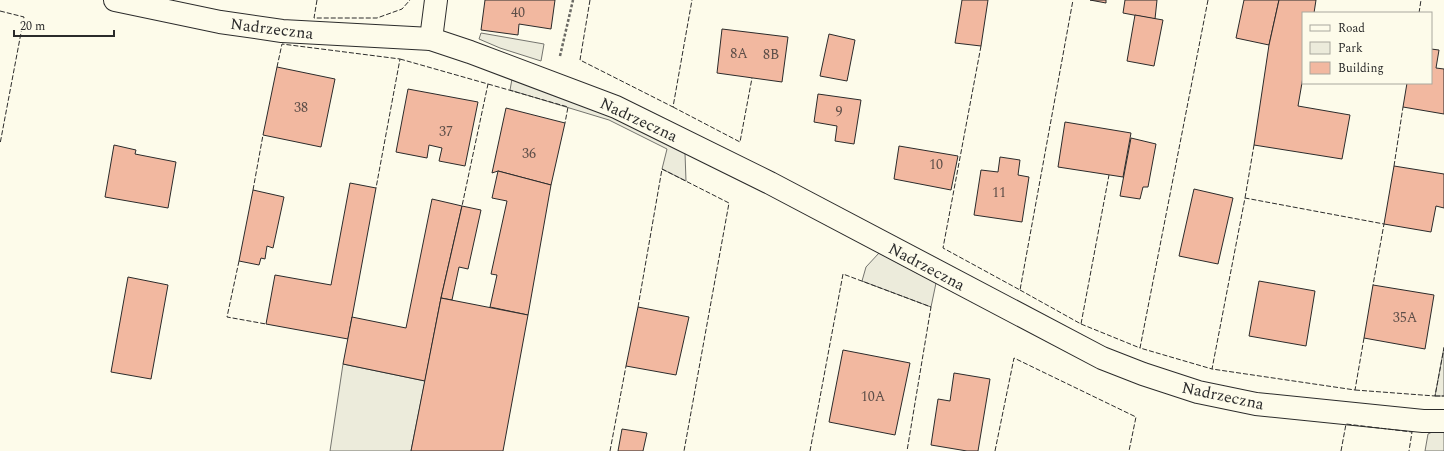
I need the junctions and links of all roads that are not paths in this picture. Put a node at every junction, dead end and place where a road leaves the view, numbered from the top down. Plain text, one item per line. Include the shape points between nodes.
1 (115, 0) edge
2 (436, 0) edge
3 (431, 39) junction
4 (1444, 422) edge

1 - 3 street, Nadrzeczna via 220,22 282,31
2 - 3 street
3 - 4 street, Nadrzeczna via 616,107 770,183 1102,358 1143,374 1198,392 1256,404

